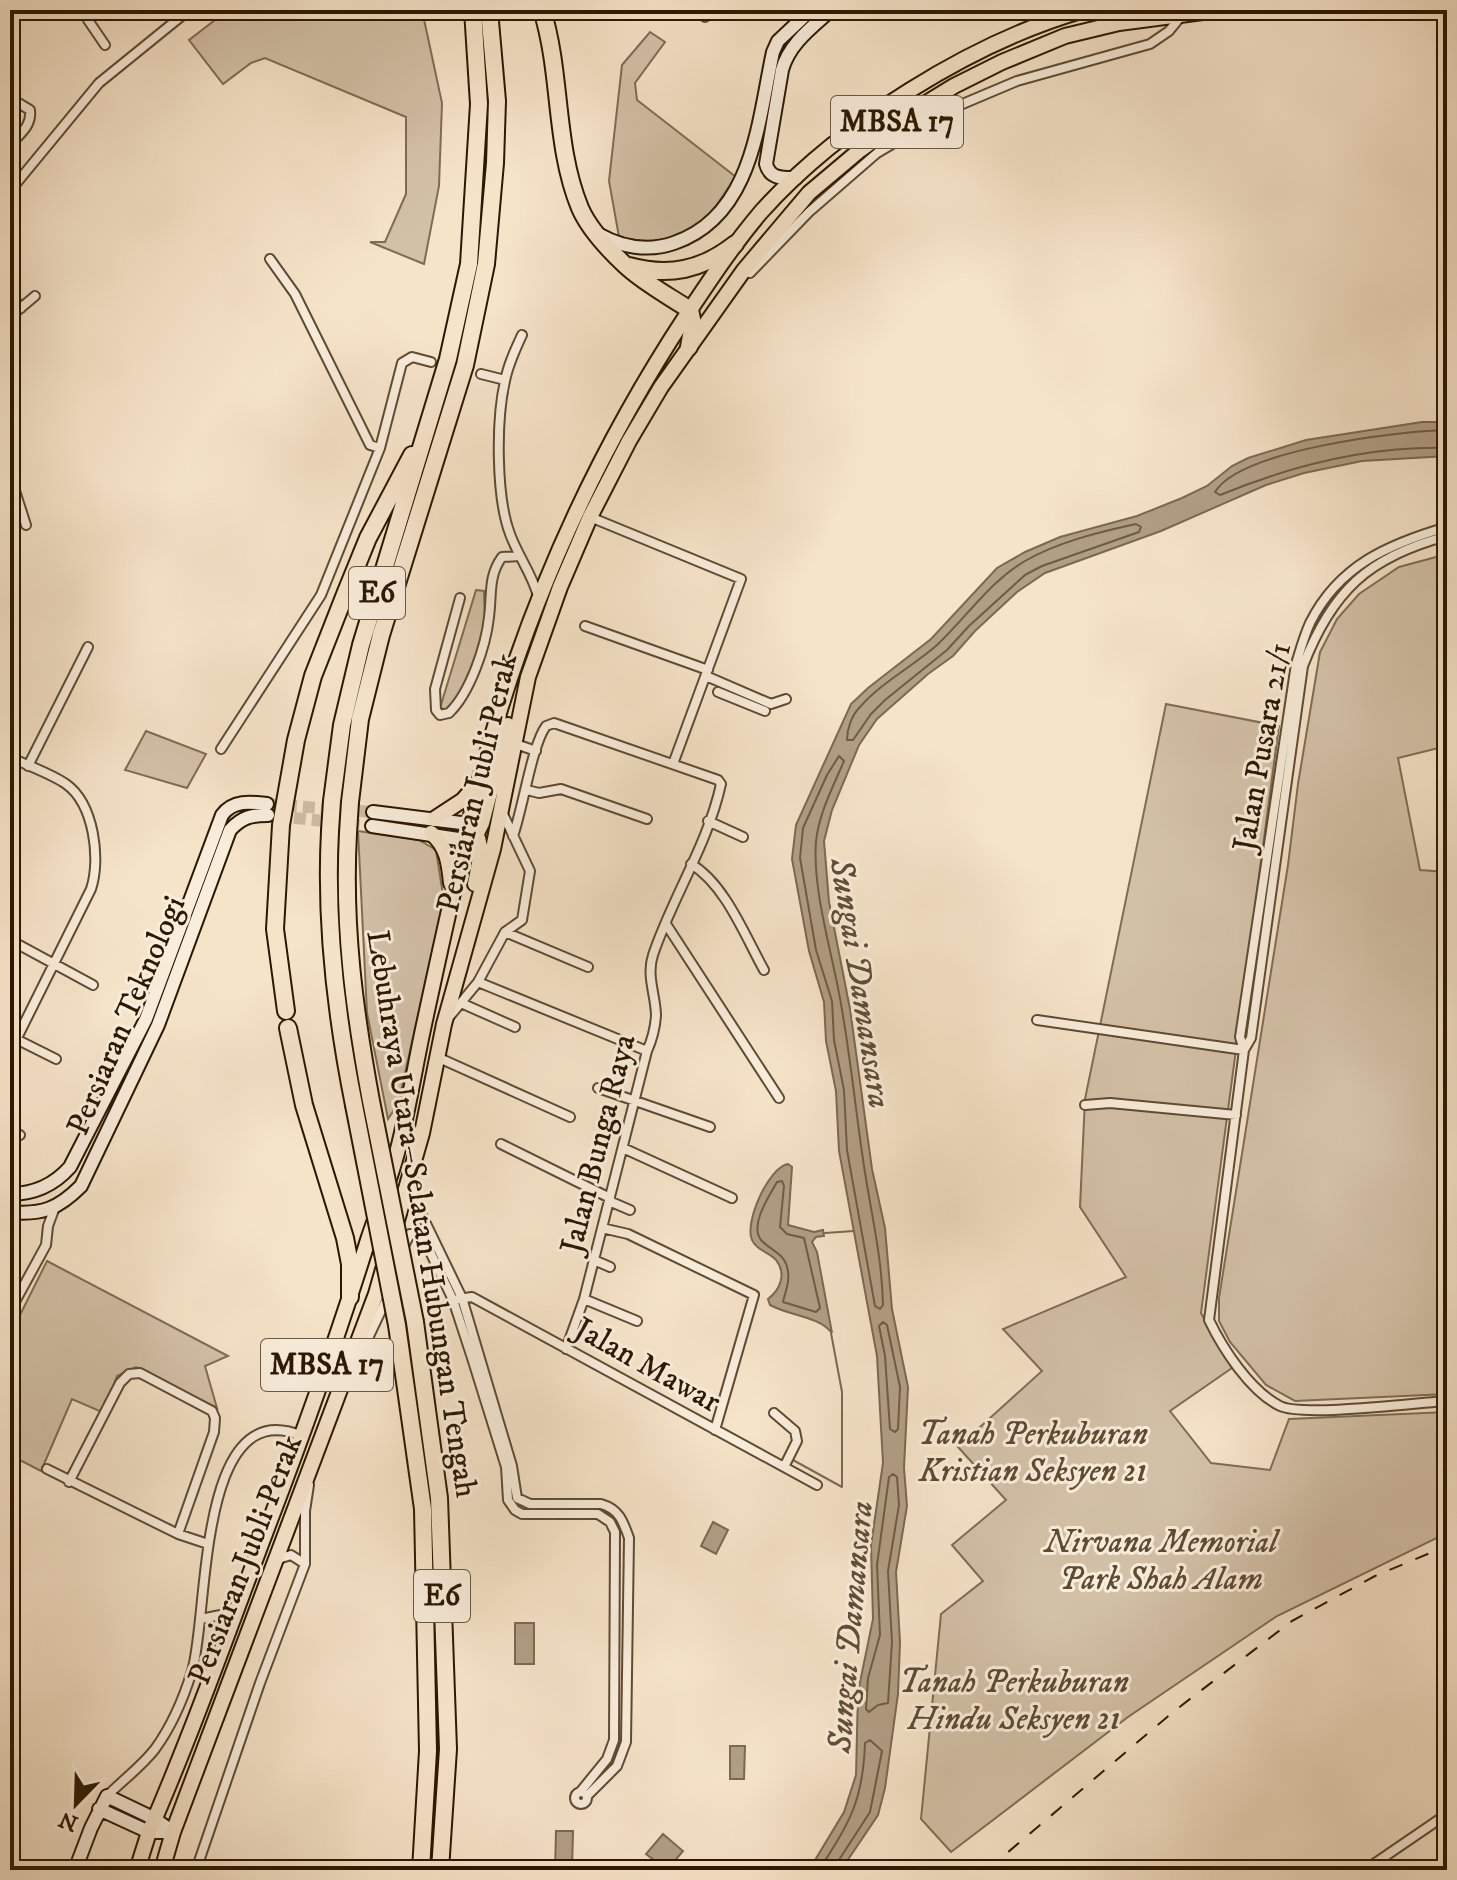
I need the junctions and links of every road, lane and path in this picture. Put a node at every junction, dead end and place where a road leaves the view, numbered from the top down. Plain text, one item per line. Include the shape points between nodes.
1 (93, 10) edge
2 (189, 10) edge
3 (473, 10) edge
4 (489, 10) edge
5 (542, 10) edge
6 (552, 10) edge
7 (811, 10) edge
8 (831, 10) edge
9 (1084, 10) edge
10 (1150, 10) edge
11 (1218, 10) edge
12 (1182, 14) junction
13 (1119, 23) junction
14 (547, 27) junction
15 (105, 45) dead end
16 (10, 98) edge
17 (10, 145) edge
18 (796, 178) junction
19 (10, 191) edge
20 (596, 233) junction
21 (735, 244) junction
22 (270, 259) dead end
23 (624, 264) junction
24 (10, 294) edge
25 (35, 296) dead end
26 (719, 305) junction
27 (21, 308) junction
28 (690, 310) junction
29 (10, 316) edge
30 (522, 335) dead end
31 (689, 347) junction
32 (431, 362) dead end
33 (481, 374) dead end
34 (505, 380) junction
35 (422, 444) junction
36 (380, 448) junction
37 (10, 475) edge
38 (590, 517) junction
39 (26, 525) dead end
40 (1447, 527) edge
41 (1447, 536) edge
42 (520, 556) junction
43 (538, 596) junction
44 (460, 598) dead end
45 (585, 626) dead end
46 (88, 647) dead end
47 (707, 673) junction
48 (528, 677) junction
49 (718, 692) dead end
50 (732, 693) junction
51 (786, 699) dead end
52 (765, 711) dead end
53 (513, 743) junction
54 (221, 749) dead end
55 (536, 751) junction
56 (10, 757) edge
57 (673, 764) junction
58 (28, 766) junction
59 (479, 782) junction
60 (504, 789) junction
61 (527, 790) junction
62 (524, 804) junction
63 (501, 809) junction
64 (373, 812) tunnel mouth
65 (647, 819) dead end
66 (708, 821) junction
67 (372, 826) tunnel mouth
68 (432, 826) junction
69 (470, 832) junction
70 (513, 836) junction
71 (743, 837) dead end
72 (691, 864) junction
73 (452, 891) junction
74 (666, 924) junction
75 (471, 932) junction
76 (505, 932) junction
77 (10, 940) edge
78 (55, 964) junction
79 (588, 967) dead end
80 (764, 970) dead end
81 (478, 982) junction
82 (93, 985) dead end
83 (461, 1003) junction
84 (1037, 1020) dead end
85 (444, 1024) junction
86 (515, 1027) dead end
87 (13, 1038) edge
88 (1244, 1050) junction
89 (647, 1051) junction
90 (10, 1052) edge
91 (436, 1057) junction
92 (56, 1059) dead end
93 (598, 1088) dead end
94 (779, 1098) dead end
95 (635, 1100) junction
96 (1085, 1105) dead end
97 (1236, 1115) junction
98 (570, 1117) dead end
99 (710, 1127) dead end
100 (10, 1130) edge
101 (20, 1135) dead end
102 (501, 1144) dead end
103 (623, 1148) junction
104 (412, 1164) junction
105 (10, 1194) edge
106 (732, 1198) dead end
107 (609, 1200) junction
108 (55, 1207) junction
109 (630, 1210) dead end
110 (10, 1212) edge
111 (38, 1213) junction
112 (48, 1226) junction
113 (602, 1228) junction
114 (594, 1260) junction
115 (610, 1267) dead end
116 (350, 1297) junction
117 (458, 1299) junction
118 (584, 1299) junction
119 (10, 1311) edge
120 (637, 1321) dead end
121 (566, 1349) junction
122 (1447, 1401) edge
123 (332, 1410) junction
124 (774, 1413) dead end
125 (715, 1430) junction
126 (303, 1437) junction
127 (784, 1467) junction
128 (47, 1469) dead end
129 (311, 1472) junction
130 (69, 1482) junction
131 (817, 1485) dead end
132 (178, 1534) junction
133 (208, 1544) junction
134 (277, 1559) junction
135 (304, 1568) junction
136 (236, 1612) junction
137 (201, 1619) junction
138 (107, 1796) junction
139 (99, 1809) junction
140 (1447, 1814) edge
141 (152, 1826) junction
142 (173, 1832) junction
143 (75, 1870) edge
144 (137, 1870) edge
145 (162, 1870) edge
146 (196, 1870) edge
147 (421, 1870) edge
148 (440, 1870) edge
149 (1365, 1870) edge

1 - 15 street via 88,20
2 - 19 street via 99,83
3 - 35 highway, Lebuhraya Utara–Selatan Hubungan Tengah / E6 via 479,104 469,264
4 - 148 highway, Lebuhraya Utara–Selatan Hubungan Tengah / E6, bridge via 497,101 486,264 465,365 360,719 348,833 350,978 415,1322 439,1498 448,1749
5 - 14 highway
6 - 14 highway
7 - 20 main road via 773,52 750,160 724,210 700,232 661,247 627,246
8 - 18 main road via 796,43 782,70 766,164 773,175
9 - 18 main road, Persiaran Jubli Perak / MBSA 17 via 987,49 892,101
10 - 13 main road
11 - 12 main road, Persiaran Jubli Perak / MBSA 17
12 - 13 main road, Persiaran Jubli Perak / MBSA 17
12 - 26 street via 1150,44 1017,81 953,108 877,153 809,212
13 - 26 main road, Persiaran Jubli Perak / MBSA 17 via 1065,36 1002,62 915,110 809,193
14 - 20 highway via 566,162 581,209
16 - 17 street via 30,110 31,118
18 - 21 main road, Persiaran Jubli Perak / MBSA 17
20 - 23 highway
21 - 23 highway via 712,261 684,271
21 - 28 main road, Persiaran Jubli Perak / MBSA 17
22 - 36 street via 295,294 370,445
23 - 28 highway
24 - 27 street
25 - 27 street
26 - 31 main road, Persiaran Jubli Perak / MBSA 17
27 - 29 street
28 - 31 highway
28 - 43 main road, Persiaran Jubli Perak / MBSA 17 via 611,443
30 - 34 street
31 - 38 main road, Persiaran Jubli Perak / MBSA 17 via 629,441
32 - 36 street via 412,357 402,363
33 - 34 street
34 - 42 street via 501,485 509,531
35 - 116 highway via 407,459 351,578 313,676 281,825 275,929 287,1020 304,1105 345,1238
35 - 147 highway, Lebuhraya Utara–Selatan Hubungan Tengah / E6, bridge via 361,645 342,725 330,831 335,997 397,1325 423,1509 428,1751
36 - 54 street via 321,595
37 - 39 street
38 - 47 street via 741,579
38 - 48 main road, Persiaran Jubli Perak / MBSA 17
40 - 88 street, Jalan Pusara 21/1 via 1376,552 1336,588 1310,623 1296,664 1240,1037
41 - 88 street, Jalan Pusara 21/1 via 1384,559 1351,583 1317,628 1303,666 1251,1038
42 - 43 street
42 - 44 street via 502,557 496,566 487,629 468,688 455,708 440,715 435,689
43 - 59 main road, Persiaran Jubli Perak / MBSA 17
45 - 47 street
46 - 58 street
47 - 50 street
47 - 57 street
48 - 53 main road, Persiaran Jubli Perak / MBSA 17
48 - 69 main road via 500,749 482,823
49 - 50 street
50 - 51 street via 771,704
50 - 52 street
53 - 55 street
53 - 60 main road, Persiaran Jubli Perak / MBSA 17
55 - 57 street, Jalan Bunga Raya via 542,732 554,723
55 - 61 street, Jalan Bunga Raya
56 - 58 street
57 - 66 street, Jalan Bunga Raya via 718,780 720,790
58 - 78 street via 67,785 79,798 97,855 91,889
59 - 68 main road
59 - 69 main road, Persiaran Jubli Perak / MBSA 17
60 - 62 street
60 - 63 main road, Persiaran Jubli Perak / MBSA 17
61 - 62 street, Jalan Bunga Raya
61 - 65 street via 561,789
62 - 70 street, Jalan Bunga Raya
63 - 70 street
63 - 75 main road, Persiaran Jubli Perak / MBSA 17
64 - 68 main road
66 - 71 street
66 - 72 street, Jalan Bunga Raya
67 - 68 main road
68 - 69 main road
68 - 73 main road via 449,862
69 - 73 main road, Persiaran Jubli Perak / MBSA 17
69 - 75 main road via 481,853
70 - 76 street via 530,871 522,920
72 - 74 street, Jalan Bunga Raya
72 - 80 street via 720,892
73 - 116 main road, Persiaran Jubli Perak / MBSA 17 via 398,1148
74 - 89 street, Jalan Bunga Raya via 651,958 656,1013
74 - 94 street
75 - 85 main road, Persiaran Jubli Perak / MBSA 17
76 - 79 street
76 - 81 street
77 - 78 street
78 - 82 street
78 - 87 street
81 - 83 street
81 - 89 street
83 - 85 street
83 - 86 street
84 - 88 street
85 - 91 main road, Persiaran Jubli Perak / MBSA 17
87 - 90 street
87 - 92 street
88 - 97 street, Jalan Pusara 21/1
89 - 95 street, Jalan Bunga Raya
91 - 98 street
91 - 104 main road, Persiaran Jubli Perak / MBSA 17
93 - 95 street
95 - 99 street
95 - 103 street, Jalan Bunga Raya
96 - 97 street
97 - 122 street, Jalan Pusara 21/1 via 1209,1320 1221,1344 1263,1394 1281,1407
100 - 101 street
102 - 107 street
103 - 106 street
103 - 107 street, Jalan Bunga Raya
104 - 117 street via 418,1207
104 - 123 main road, Persiaran Jubli Perak / MBSA 17 via 376,1294
105 - 108 main road, Persiaran Teknologi via 45,1187 70,1167 146,1019 222,815 248,801 268,810 230,830 146,1052 81,1186
107 - 109 street
107 - 113 street, Jalan Bunga Raya
108 - 111 main road, Persiaran Teknologi
108 - 112 street
110 - 111 main road, Persiaran Teknologi
111 - 112 street
112 - 119 street via 46,1245
113 - 114 street, Jalan Bunga Raya
113 - 125 street via 628,1234 754,1295
114 - 115 street
114 - 118 street, Jalan Bunga Raya
116 - 126 main road, Persiaran Jubli Perak / MBSA 17
117 - 117 street via 512,1466 517,1498 530,1504 610,1506 629,1538 626,1742 617,1766 584,1794 614,1740 615,1532 598,1514 522,1514 508,1500 506,1467
117 - 121 street, Jalan Mawar via 472,1297
117 - 123 street via 424,1239 410,1234 385,1303
118 - 120 street
118 - 121 street, Jalan Bunga Raya
121 - 125 street, Jalan Mawar
123 - 129 main road, Persiaran Jubli Perak / MBSA 17
124 - 127 street via 795,1431 797,1441
125 - 127 street, Jalan Mawar
126 - 133 street via 281,1429 265,1431 239,1448
126 - 136 main road, Persiaran Jubli Perak / MBSA 17
127 - 131 street, Jalan Mawar
128 - 130 street
129 - 134 main road, Persiaran Jubli Perak / MBSA 17
129 - 135 street
130 - 132 street
130 - 132 street via 120,1383 129,1374 140,1373 212,1411 215,1418
132 - 133 street
133 - 137 street
134 - 135 street via 291,1555
134 - 142 main road, Persiaran Jubli Perak / MBSA 17
135 - 146 street
136 - 137 street
136 - 141 main road, Persiaran Jubli Perak / MBSA 17
137 - 138 street via 192,1671 169,1724 156,1747
138 - 139 main road
138 - 141 main road
139 - 141 main road
139 - 143 main road
140 - 149 street
141 - 142 main road
141 - 144 main road, Persiaran Jubli Perak
142 - 145 main road, Persiaran Jubli Perak

